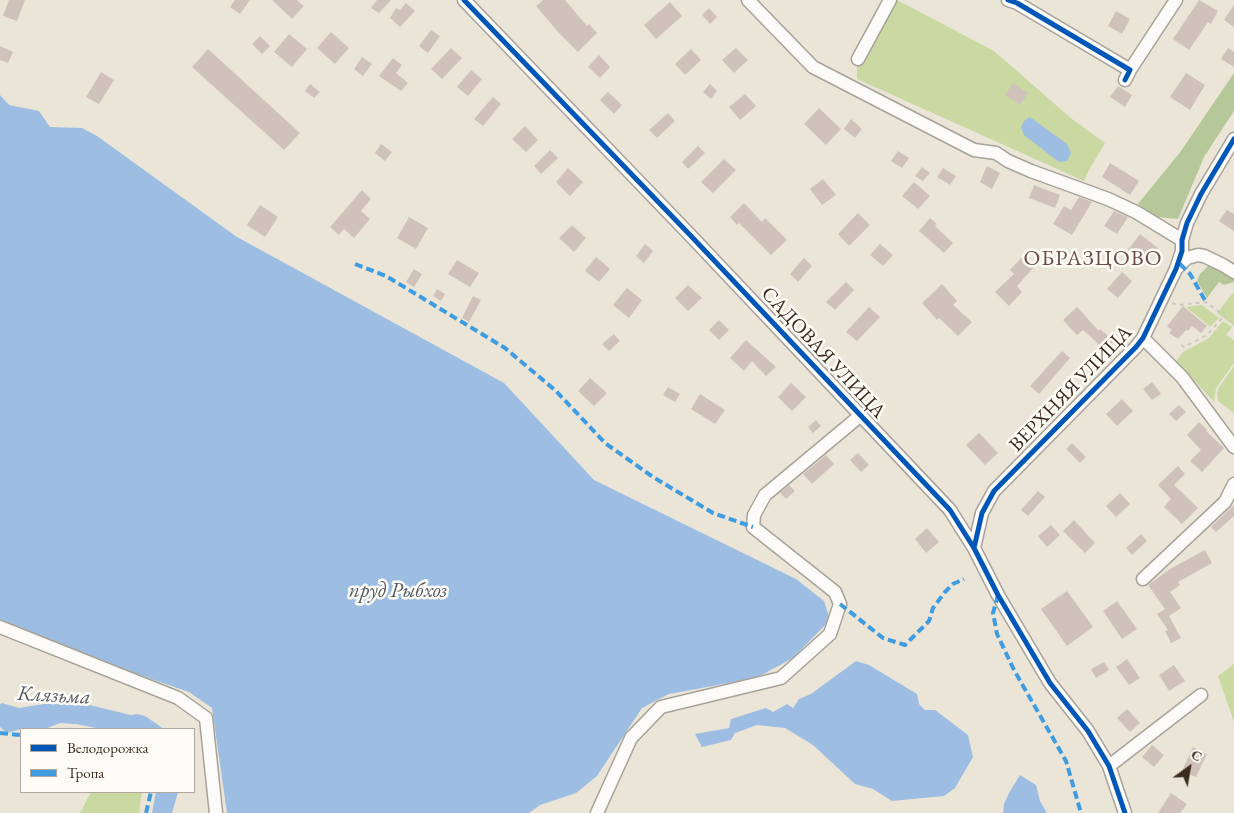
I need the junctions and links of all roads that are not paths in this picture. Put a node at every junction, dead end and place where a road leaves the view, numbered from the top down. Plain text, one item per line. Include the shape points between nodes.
1 (464, 0) edge
2 (748, 0) edge
3 (890, 0) edge
4 (1176, 0) edge
5 (1015, 1) edge
6 (858, 59) dead end
7 (1234, 139) edge
8 (1182, 240) junction
9 (1176, 270) junction
10 (1234, 272) edge
11 (1143, 338) junction
12 (861, 415) junction
13 (1234, 447) edge
14 (1234, 484) edge
15 (974, 548) junction
16 (1143, 579) dead end
17 (0, 627) edge
18 (1201, 695) dead end
19 (1109, 766) junction
20 (216, 813) edge
21 (597, 813) edge
22 (1125, 813) edge

1 - 12 street, САДОВАЯ УЛИЦА
2 - 8 street via 812,67 974,150 996,153 1031,171 1108,199
3 - 6 street
4 - 5 street via 1127,75
7 - 8 street, ВЕРХНЯЯ УЛИЦА via 1201,194
8 - 9 street, ВЕРХНЯЯ УЛИЦА
9 - 10 street via 1187,258 1198,255
9 - 11 street, ВЕРХНЯЯ УЛИЦА
11 - 13 street via 1182,377
11 - 15 street, ВЕРХНЯЯ УЛИЦА via 994,491 982,513
12 - 15 street, САДОВАЯ УЛИЦА via 950,510
12 - 21 street via 765,495 754,515 753,527 835,592 840,604 830,634 781,678 662,707 631,738
14 - 16 street via 1225,502
15 - 19 street, САДОВАЯ УЛИЦА via 1050,683 1088,731
17 - 20 street via 178,698 206,718
18 - 19 street
19 - 22 street, САДОВАЯ УЛИЦА

